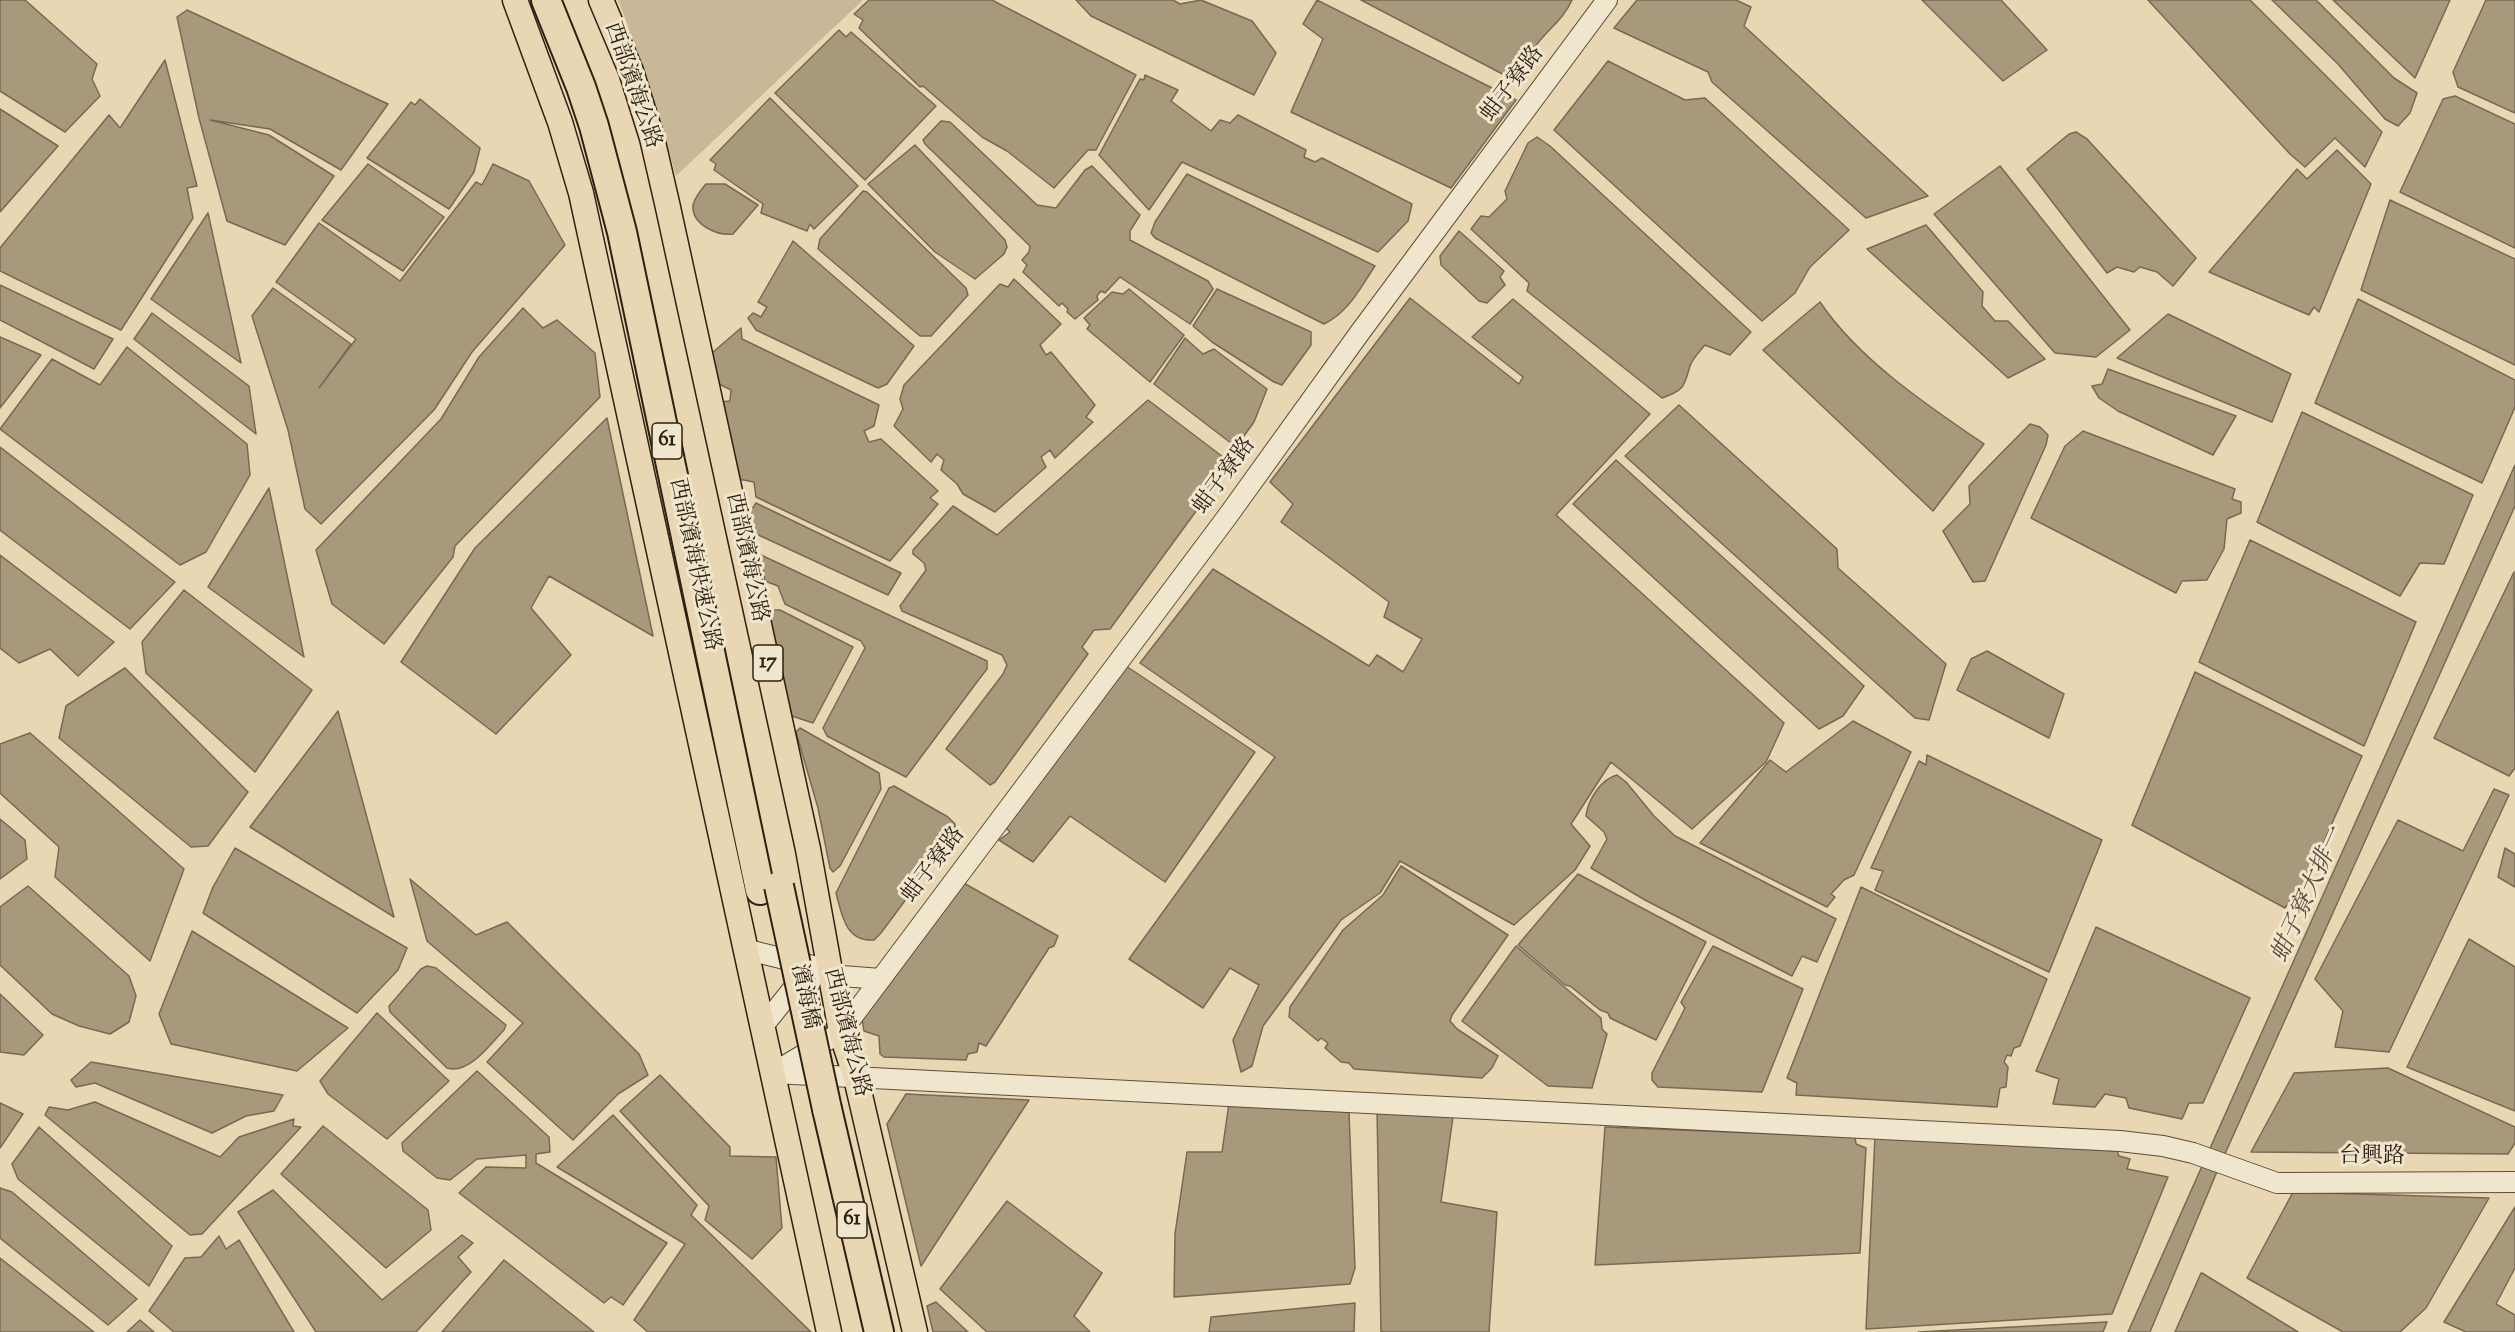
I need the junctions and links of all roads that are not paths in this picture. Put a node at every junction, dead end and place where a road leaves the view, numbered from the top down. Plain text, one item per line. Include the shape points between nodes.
1 (515, 0) edge
2 (546, 0) edge
3 (567, 0) edge
4 (601, 0) edge
5 (1607, 0) edge
6 (770, 888) junction
7 (744, 949) junction
8 (829, 975) junction
9 (880, 979) junction
10 (763, 1026) junction
11 (841, 1032) junction
12 (774, 1073) junction
13 (856, 1078) junction
14 (818, 1110) junction
15 (2515, 1182) edge
16 (829, 1332) edge
17 (859, 1332) edge
18 (879, 1332) edge
19 (915, 1332) edge

1 - 7 main road via 560,122 581,193
2 - 6 highway, 西部濱海快速公路 / 61 via 584,97 622,232
3 - 6 highway, 西部濱海快速公路 / 61 via 623,156 662,320
4 - 8 main road, 西部濱海公路 / 17 via 632,71 652,138 805,838
5 - 9 street, 蚶子寮路 via 1227,517
6 - 14 highway, 濱海橋 / 61
7 - 8 street via 813,966
7 - 10 main road
8 - 9 street
8 - 10 street via 792,990
8 - 11 main road, 西部濱海公路 / 17
9 - 11 street, 蚶子寮路
10 - 12 main road
11 - 12 street
11 - 13 main road, 西部濱海公路 / 17
12 - 13 street, 台興路
12 - 16 main road
13 - 15 street, 台興路 via 2120,1141 2193,1153 2277,1183
13 - 19 main road, 西部濱海公路 / 17
14 - 17 highway, 61
14 - 18 highway, 61

